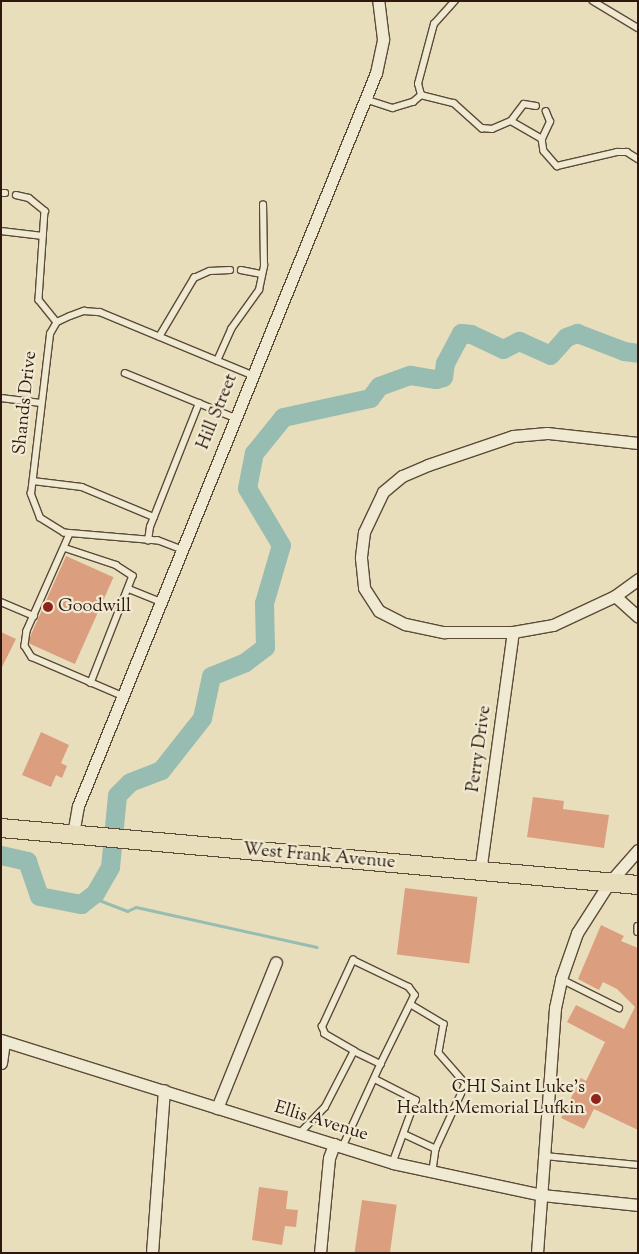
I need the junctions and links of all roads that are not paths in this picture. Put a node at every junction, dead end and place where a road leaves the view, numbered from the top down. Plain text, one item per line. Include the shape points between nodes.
1 (378, 1) edge
2 (456, 1) edge
3 (593, 1) edge
4 (638, 28) edge
5 (421, 96) junction
6 (365, 99) junction
7 (536, 106) dead end
8 (546, 112) dead end
9 (511, 121) junction
10 (542, 140) junction
11 (638, 159) edge
12 (16, 195) dead end
13 (263, 204) dead end
14 (1, 231) edge
15 (43, 236) junction
16 (230, 270) dead end
17 (241, 270) dead end
18 (262, 274) junction
19 (58, 322) junction
20 (159, 337) junction
21 (217, 361) junction
22 (125, 373) dead end
23 (252, 375) junction
24 (1, 398) edge
25 (41, 403) junction
26 (199, 404) junction
27 (235, 418) junction
28 (638, 443) edge
29 (33, 481) junction
30 (154, 517) junction
31 (70, 534) junction
32 (148, 540) junction
33 (65, 548) junction
34 (182, 550) junction
35 (638, 579) edge
36 (129, 589) junction
37 (615, 596) junction
38 (1, 602) edge
39 (161, 602) junction
40 (34, 616) junction
41 (638, 617) edge
42 (513, 632) junction
43 (91, 682) junction
44 (123, 696) junction
45 (1, 828) edge
46 (74, 834) junction
47 (638, 850) edge
48 (480, 872) junction
49 (609, 883) junction
50 (638, 885) edge
51 (638, 926) edge
52 (638, 932) edge
53 (276, 962) dead end
54 (561, 979) junction
55 (412, 1005) junction
56 (619, 1008) dead end
57 (3, 1041) edge
58 (354, 1051) junction
59 (1, 1063) edge
60 (381, 1064) junction
61 (375, 1079) junction
62 (164, 1090) junction
63 (217, 1108) junction
64 (299, 1134) junction
65 (404, 1134) junction
66 (338, 1146) junction
67 (436, 1149) junction
68 (545, 1156) junction
69 (394, 1163) junction
70 (638, 1165) edge
71 (432, 1173) junction
72 (542, 1195) junction
73 (638, 1205) edge
74 (152, 1253) edge
75 (320, 1253) edge
76 (537, 1253) edge

1 - 6 street, Hill Street via 383,39 376,73
2 - 5 lane via 434,24 418,84
3 - 4 lane
5 - 6 lane via 393,108
5 - 9 lane via 454,103 482,128 492,129
6 - 23 street, Hill Street
7 - 9 lane via 524,104
8 - 10 lane via 550,122
9 - 10 lane
10 - 11 lane via 544,151 557,166 570,166 617,152 627,152
12 - 15 lane via 29,198 45,211
13 - 18 lane
14 - 15 lane
15 - 19 lane via 39,300
16 - 20 lane via 210,271 194,278
17 - 18 lane
18 - 21 lane via 254,301 231,329
19 - 20 lane via 84,311 100,312
19 - 25 lane, Shands Drive via 46,349
20 - 21 lane
21 - 23 lane
22 - 26 lane
23 - 27 street, Hill Street
24 - 25 lane
25 - 29 lane, Shands Drive
26 - 27 lane
26 - 30 lane
27 - 34 street, Hill Street
28 - 42 street via 556,434 513,436 428,464 402,476 383,492 361,546 364,588 379,612 426,630
29 - 30 lane via 82,487
29 - 31 lane, Shands Drive via 33,503 40,518 52,528
30 - 32 lane
31 - 32 lane, Shands Drive
31 - 33 lane
32 - 34 lane, Shands Drive
33 - 36 lane via 130,572 134,578
33 - 40 lane
34 - 39 street, Hill Street
35 - 37 street
36 - 39 lane
36 - 43 lane
37 - 41 street
37 - 42 street via 553,625
38 - 40 lane
39 - 44 street, Hill Street
40 - 43 lane via 25,640 32,657
42 - 48 street, Perry Drive
43 - 44 lane
44 - 46 street, Hill Street via 78,806
45 - 46 main road, West Frank Avenue
46 - 48 main road, West Frank Avenue
47 - 49 street
48 - 49 main road, West Frank Avenue
49 - 50 main road, West Frank Avenue
49 - 54 street via 576,933
51 - 52 lane
53 - 63 street
54 - 56 lane
54 - 68 street via 555,1008
55 - 58 lane via 414,995 409,988 353,960 322,1028 326,1034
55 - 60 lane
55 - 67 lane via 444,1024 439,1053 466,1084
57 - 59 street
57 - 62 street, Ellis Avenue
58 - 60 lane
58 - 64 lane via 325,1107
60 - 61 lane
61 - 65 lane via 416,1100
61 - 66 lane
62 - 63 street, Ellis Avenue
62 - 74 street
63 - 64 street, Ellis Avenue
64 - 66 street, Ellis Avenue
65 - 67 lane
65 - 69 lane
66 - 69 street, Ellis Avenue
66 - 75 street via 329,1158
67 - 71 lane
68 - 70 lane
68 - 72 street
69 - 71 street, Ellis Avenue
71 - 72 street, Ellis Avenue
72 - 73 street, Ellis Avenue
72 - 76 street

